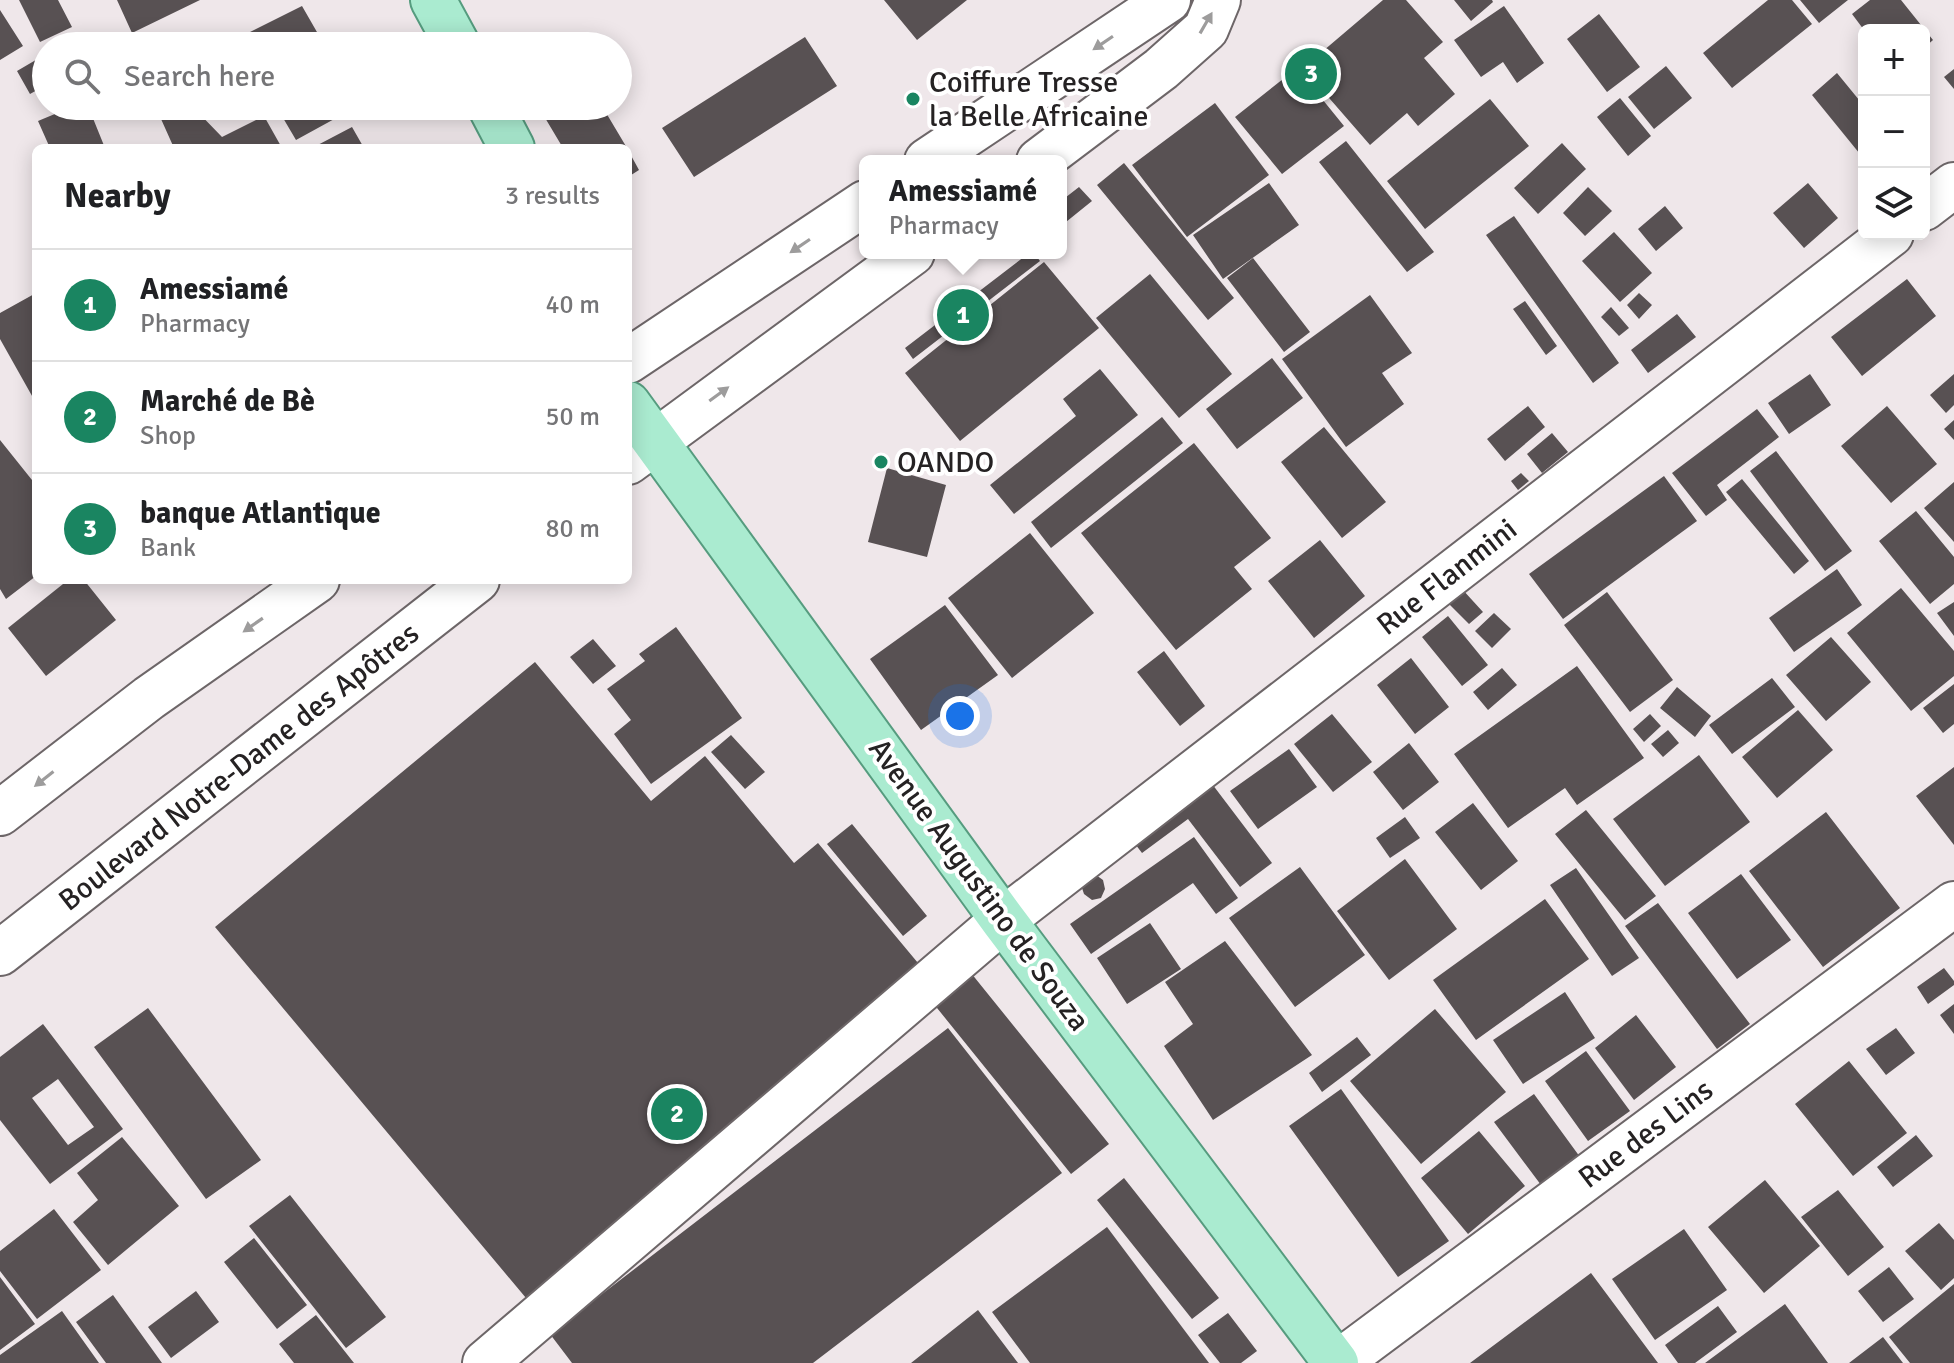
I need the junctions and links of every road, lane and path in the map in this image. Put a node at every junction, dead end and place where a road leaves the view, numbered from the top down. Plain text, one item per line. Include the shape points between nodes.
1 (433, 0) edge
2 (1168, 0) edge
3 (1218, 0) edge
4 (450, 32) edge
5 (497, 120) edge
6 (510, 144) edge
7 (936, 155) edge
8 (1047, 155) edge
9 (1954, 185) edge
10 (1930, 203) edge
11 (859, 207) edge
12 (1883, 240) edge
13 (904, 259) edge
14 (632, 358) edge
15 (632, 418) edge
16 (642, 452) edge
17 (311, 584) edge
18 (472, 584) edge
19 (0, 813) edge
20 (1954, 904) edge
21 (1003, 920) junction
22 (0, 953) edge
23 (485, 1363) edge
24 (1337, 1363) edge

1 - 4 main road
2 -> 7 street
8 -> 3 street via 1206,29
5 - 6 main road
9 - 10 street
11 -> 14 street
12 - 21 street, Rue Flanmini
16 -> 13 street
15 - 16 main road, Avenue Augustino de Souza
16 - 21 main road, Avenue Augustino de Souza
17 -> 19 street via 149,698
18 - 22 street, Boulevard Notre-Dame des Apôtres
20 - 24 street, Rue des Lins
21 - 23 street, Rue Flanmini
21 - 24 main road, Avenue Augustino de Souza

